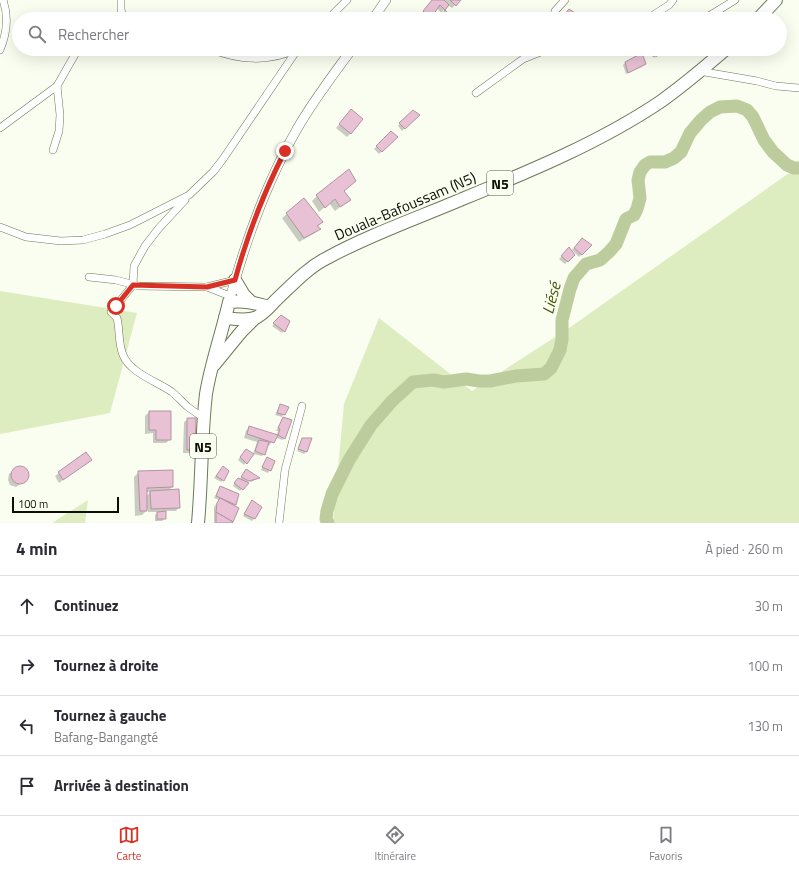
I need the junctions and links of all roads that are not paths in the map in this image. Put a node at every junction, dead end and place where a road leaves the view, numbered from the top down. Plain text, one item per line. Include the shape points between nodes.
1 (3, 0) edge
2 (121, 0) edge
3 (347, 0) edge
4 (386, 0) edge
5 (565, 0) edge
6 (672, 0) edge
7 (735, 0) edge
8 (776, 0) edge
9 (555, 11) dead end
10 (121, 12) edge
11 (335, 12) edge
12 (378, 12) edge
13 (658, 12) edge
14 (715, 12) edge
15 (765, 12) edge
16 (0, 50) edge
17 (74, 56) edge
18 (232, 56) edge
19 (273, 56) edge
20 (293, 56) edge
21 (347, 56) edge
22 (530, 56) edge
23 (717, 56) edge
24 (699, 71) junction
25 (57, 86) junction
26 (799, 88) edge
27 (476, 93) dead end
28 (0, 128) edge
29 (53, 150) dead end
30 (189, 195) junction
31 (0, 227) edge
32 (89, 277) dead end
33 (235, 280) junction
34 (133, 285) junction
35 (207, 287) junction
36 (230, 299) junction
37 (251, 302) junction
38 (269, 307) junction
39 (225, 318) junction
40 (255, 318) junction
41 (211, 369) junction
42 (302, 406) dead end
43 (204, 418) junction
44 (198, 523) edge
45 (278, 523) edge

1 - 16 street via 7,23
2 - 10 street
3 - 11 street
4 - 12 street
5 - 9 street
6 - 13 street
7 - 14 street
8 - 15 highway
17 - 25 street
18 - 19 street
20 - 30 street via 223,159
21 - 33 street via 309,110 272,176
22 - 27 street
23 - 24 highway, Douala-Bafoussam (N5) / N5
24 - 26 street
24 - 38 highway, Douala-Bafoussam (N5) / N5 via 660,102 580,147 326,258 308,270
25 - 28 street
25 - 29 street via 59,131
30 - 31 street via 130,225 83,240 61,241 26,237
30 - 34 street via 139,255 134,266
32 - 34 street
33 - 35 street
33 - 36 street
33 - 37 highway
34 - 35 street
34 - 43 street via 111,312 117,318 123,356 145,377 176,395
35 - 36 street
36 - 37 highway
36 - 39 highway, N5
37 - 38 highway
38 - 40 highway, Douala-Bafoussam (N5) / N5
39 - 40 highway
39 - 41 highway, N5
40 - 41 highway, Douala-Bafoussam (N5)
41 - 43 highway, N5
42 - 45 street via 284,470
43 - 44 highway, N5

